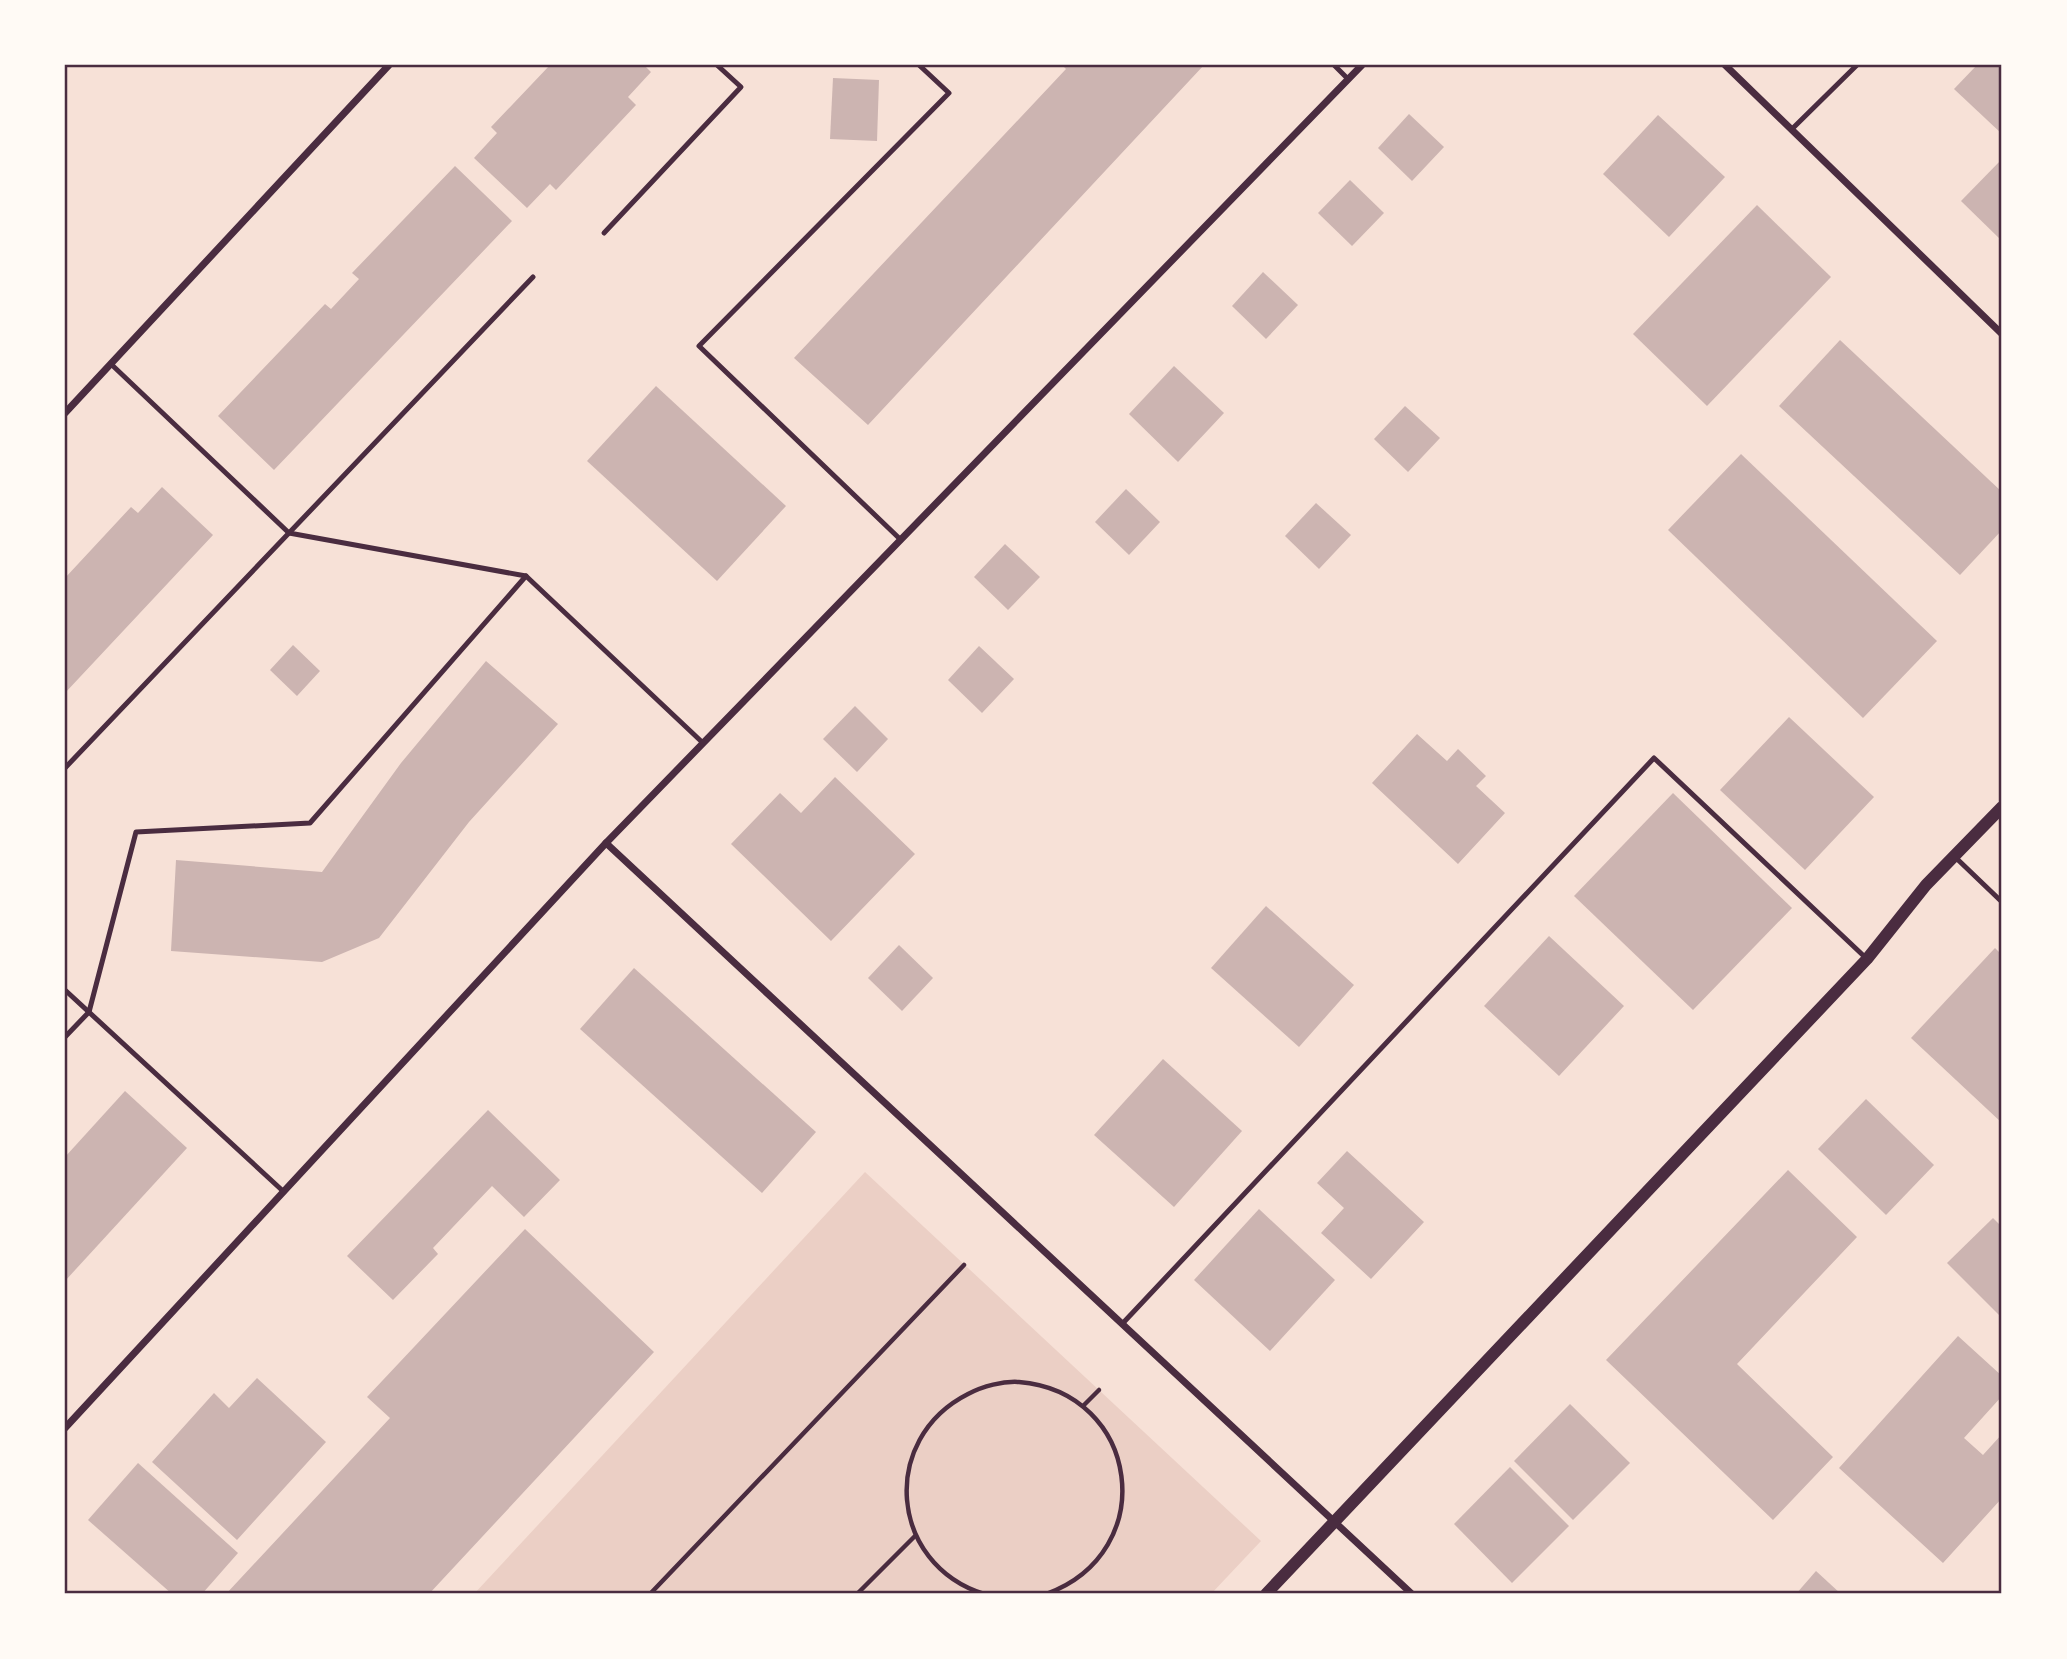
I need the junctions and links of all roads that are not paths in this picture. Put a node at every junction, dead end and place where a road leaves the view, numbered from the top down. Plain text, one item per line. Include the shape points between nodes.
1 (389, 65) edge
2 (717, 65) edge
3 (919, 65) edge
4 (1334, 65) edge
5 (1362, 65) edge
6 (1725, 65) edge
7 (1857, 65) edge
8 (1349, 79) junction
9 (1792, 129) junction
10 (604, 233) dead end
11 (533, 277) dead end
12 (2002, 334) edge
13 (111, 365) junction
14 (65, 413) edge
15 (289, 533) junction
16 (901, 540) junction
17 (526, 576) junction
18 (703, 743) junction
19 (65, 768) edge
20 (2002, 807) edge
21 (606, 843) junction
22 (1954, 856) junction
23 (2002, 902) edge
24 (1867, 959) junction
25 (65, 990) edge
26 (89, 1012) junction
27 (65, 1037) edge
28 (284, 1192) junction
29 (1123, 1323) junction
30 (65, 1428) edge
31 (1335, 1520) junction
32 (1265, 1594) edge
33 (1412, 1594) edge

1 - 13 street
2 - 10 lane via 741,87
3 - 16 lane via 949,93 699,346
4 - 8 lane
5 - 8 street
6 - 9 street
7 - 9 lane
8 - 16 street
9 - 12 street
11 - 15 lane
13 - 14 street
13 - 15 lane
15 - 17 lane
15 - 19 lane
16 - 18 street
17 - 18 lane
17 - 26 lane via 310,822 136,832
18 - 21 street
20 - 22 street
21 - 28 street
21 - 29 street
22 - 23 lane
22 - 24 street
24 - 29 lane via 1654,758
24 - 31 street
25 - 26 lane
26 - 27 lane
26 - 28 lane
28 - 30 street
29 - 31 street
31 - 32 street
31 - 33 street

